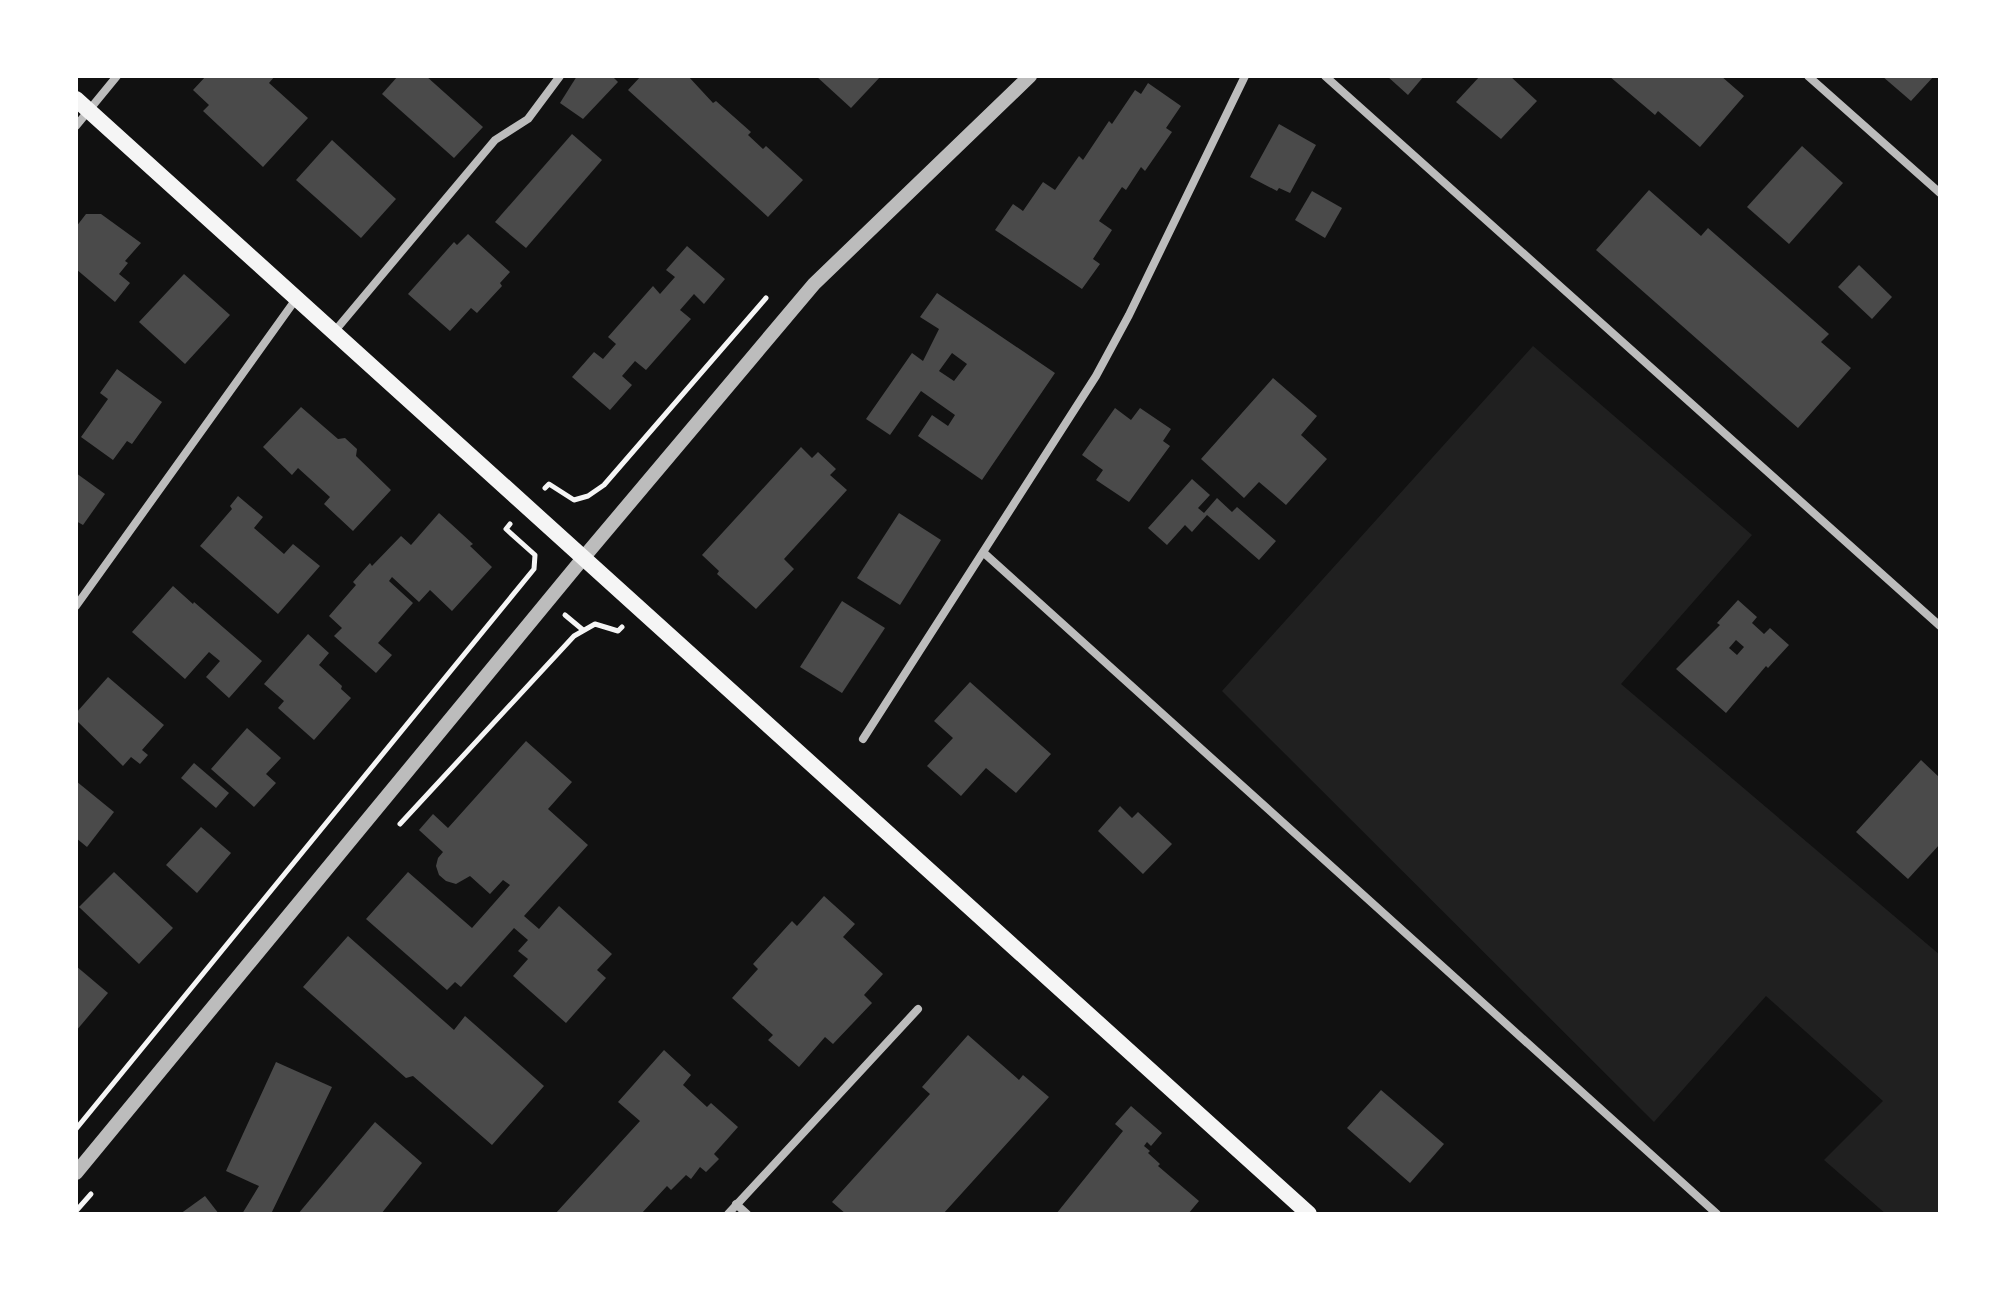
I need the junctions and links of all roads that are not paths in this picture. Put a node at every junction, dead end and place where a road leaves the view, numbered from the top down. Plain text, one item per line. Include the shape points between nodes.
1 (117, 76) edge
2 (560, 76) edge
3 (1030, 76) edge
4 (1245, 76) edge
5 (1325, 76) edge
6 (1808, 76) edge
7 (76, 99) edge
8 (89, 111) junction
9 (76, 126) edge
10 (1940, 193) edge
11 (296, 299) junction
12 (334, 332) junction
13 (984, 553) junction
14 (584, 557) junction
15 (76, 606) edge
16 (1940, 626) edge
17 (863, 739) dead end
18 (918, 1009) dead end
19 (76, 1173) edge
20 (736, 1204) junction
21 (728, 1214) edge
22 (747, 1214) edge
23 (1309, 1214) edge
24 (1717, 1214) edge

1 - 8 street
2 - 12 street via 528,119 495,140
3 - 14 street via 814,284
4 - 13 street via 1096,376
5 - 16 street
6 - 10 street
7 - 8 main road
8 - 9 street
8 - 11 main road
11 - 12 main road
11 - 15 street
12 - 14 main road
13 - 17 street
13 - 24 street
14 - 19 street
14 - 23 main road
18 - 20 street
20 - 21 street
20 - 22 street

